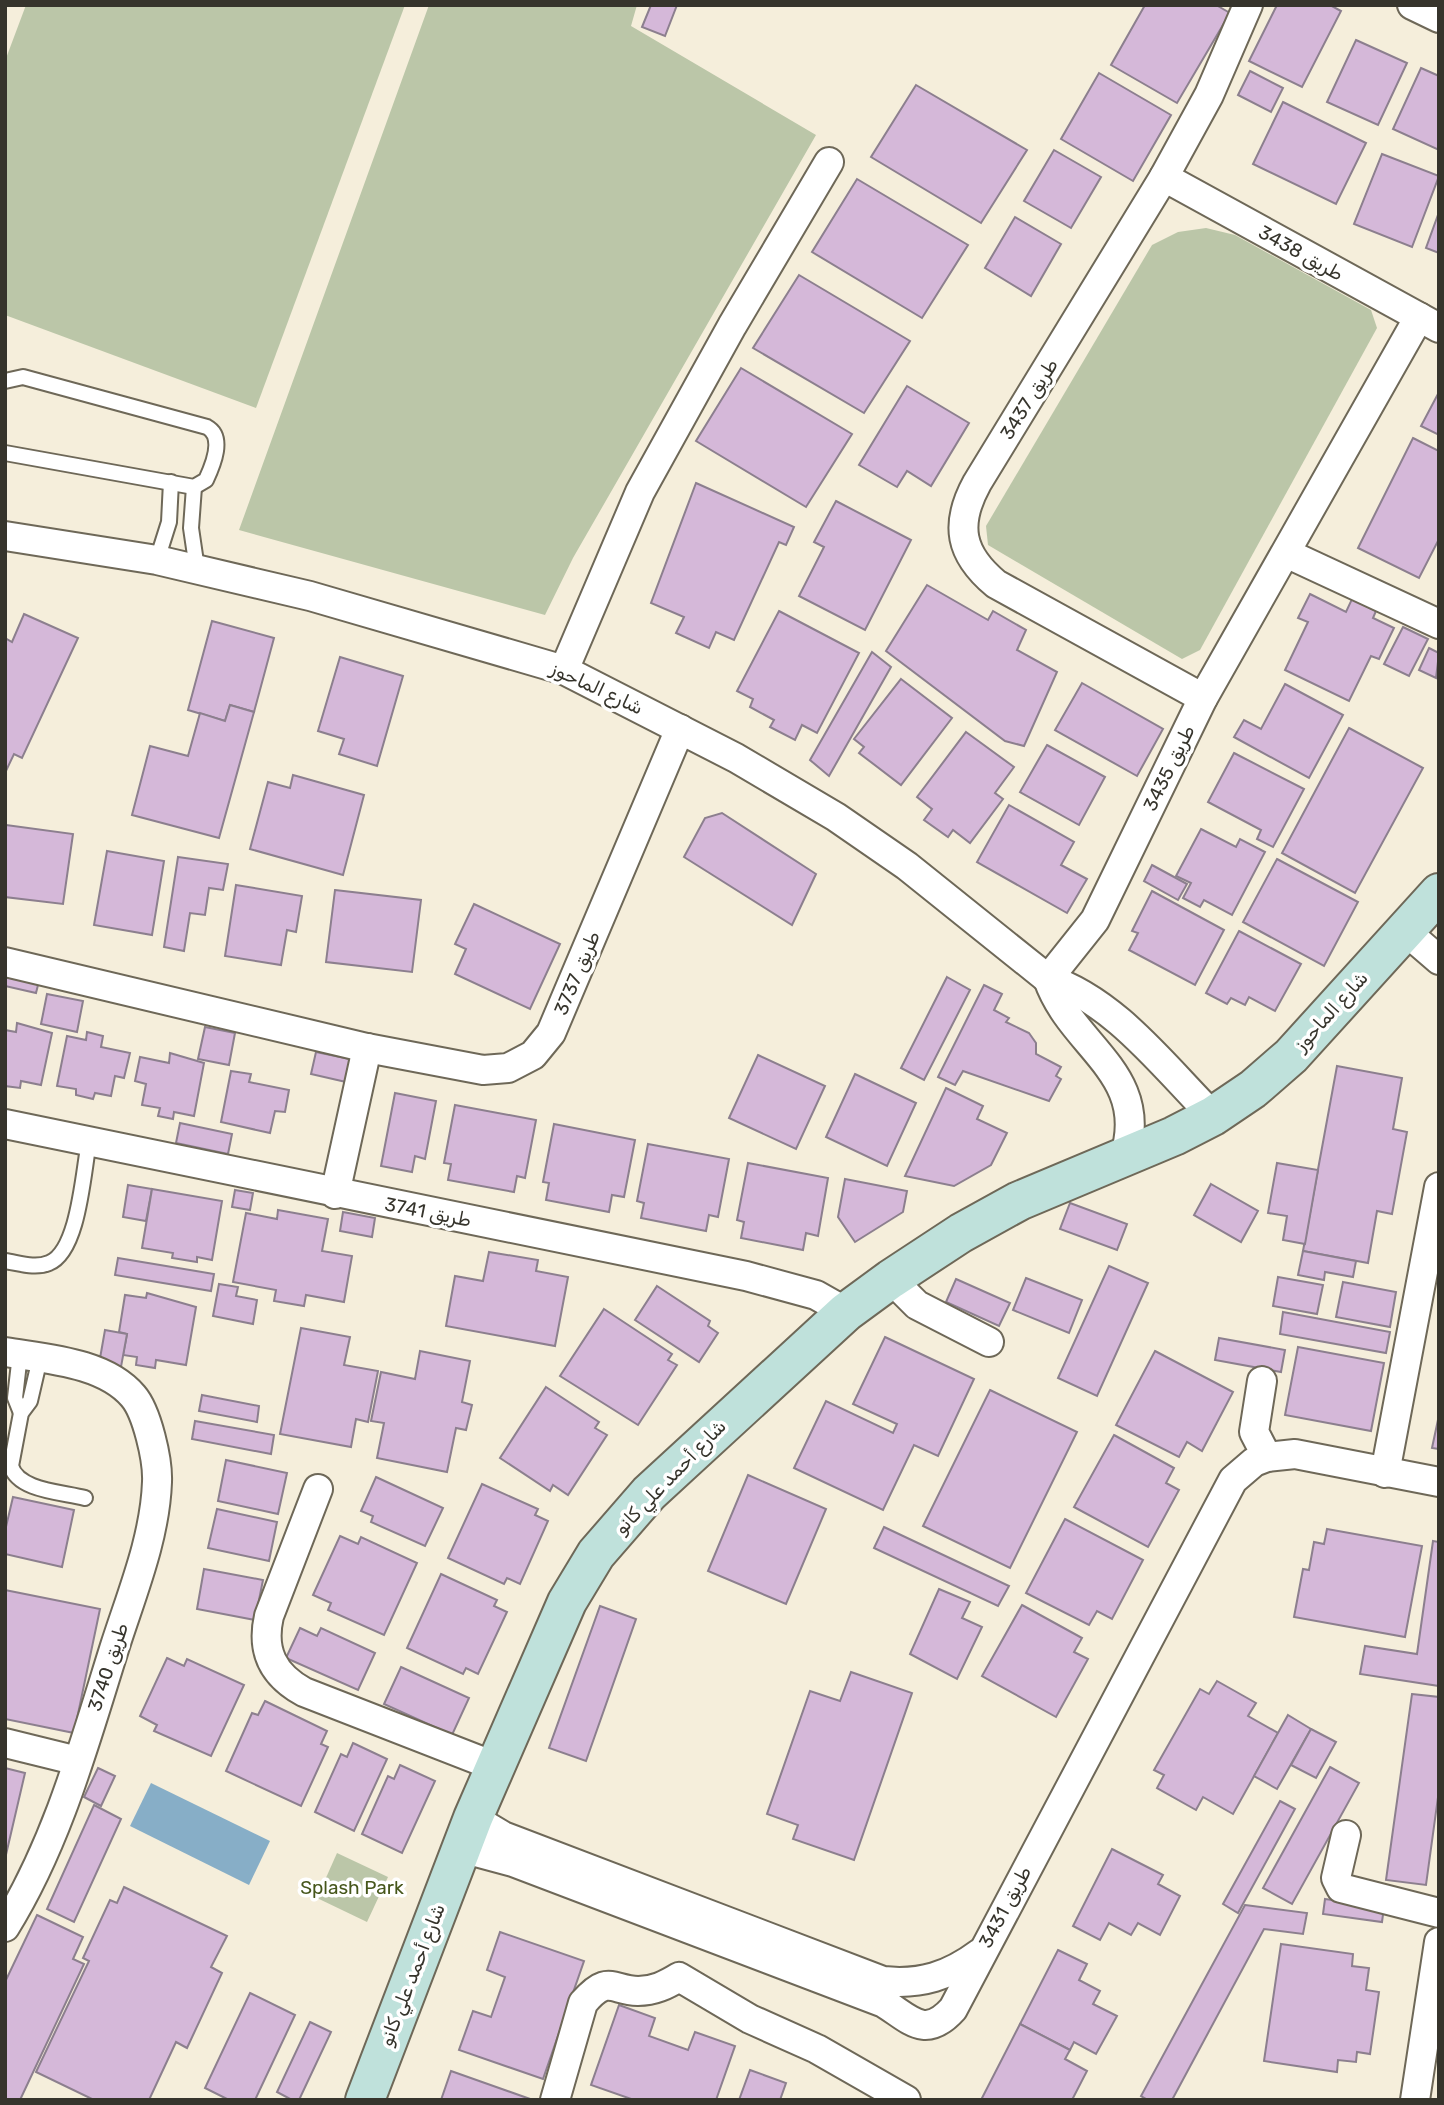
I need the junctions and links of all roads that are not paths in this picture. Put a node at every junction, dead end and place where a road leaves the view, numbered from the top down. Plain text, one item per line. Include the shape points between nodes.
1 (1248, 5) edge
2 (829, 162) dead end
3 (1164, 177) junction
4 (1429, 323) edge
5 (5, 381) edge
6 (5, 453) edge
7 (172, 482) junction
8 (194, 486) junction
9 (5, 530) edge
10 (5, 536) edge
11 (37, 539) junction
12 (1286, 553) junction
13 (157, 560) junction
14 (197, 569) junction
15 (1439, 624) edge
16 (564, 670) junction
17 (1203, 698) junction
18 (680, 729) junction
19 (1439, 894) edge
20 (1404, 929) junction
21 (1439, 960) edge
22 (5, 962) edge
23 (1048, 979) junction
24 (366, 1048) junction
25 (1213, 1116) junction
26 (5, 1124) edge
27 (1174, 1136) joint
28 (89, 1142) junction
29 (1124, 1158) junction
30 (1439, 1187) edge
31 (335, 1194) junction
32 (5, 1261) edge
33 (891, 1279) junction
34 (846, 1312) junction
35 (989, 1342) dead end
36 (22, 1355) edge
37 (1262, 1381) dead end
38 (21, 1412) junction
39 (1267, 1457) junction
40 (1385, 1473) junction
41 (1439, 1482) edge
42 (317, 1489) dead end
43 (85, 1498) dead end
44 (5, 1743) edge
45 (78, 1762) junction
46 (494, 1766) junction
47 (467, 1833) junction
48 (1346, 1835) dead end
49 (1439, 1913) edge
50 (698, 1923) junction
51 (5, 1927) edge
52 (1439, 1942) edge
53 (980, 1953) junction
54 (680, 1977) junction
55 (859, 1984) junction
56 (365, 2100) edge
57 (555, 2100) edge
58 (906, 2100) edge
59 (1415, 2100) edge

1 - 3 street, طريق 3437 via 1209,95
2 - 16 street via 640,492
3 - 4 street, طريق 3438
3 - 17 street, طريق 3437 via 977,483 966,503 962,526 966,549 978,569 996,584
4 - 12 street, طريق 3435
5 - 8 lane via 23,377 207,427 217,443 206,480
6 - 7 lane
7 - 8 lane
7 - 13 lane via 169,522
8 - 14 lane via 191,528
9 - 11 street, شارع الماحوز
10 - 11 street, شارع الماحوز
11 - 13 street, شارع الماحوز
12 - 15 street
12 - 17 street, طريق 3435
13 - 14 street, شارع الماحوز
14 - 16 street, شارع الماحوز via 323,599
16 - 18 street, شارع الماحوز
17 - 23 street, طريق 3435 via 1107,898 1081,941
18 - 23 street, شارع الماحوز via 836,817 906,866
18 - 24 street, طريق 3737 via 551,1033 533,1055 508,1068 483,1070
19 - 20 street, شارع الماحوز
20 - 21 street
20 - 25 street, شارع الماحوز via 1291,1056
22 - 24 street, طريق 3737
23 - 25 street, شارع الماحوز via 1086,995 1112,1015
23 - 29 street, شارع الماحوز via 1063,1013 1113,1070 1126,1095 1131,1127
24 - 31 street
25 - 27 street, شارع الماحوز
26 - 28 street, طريق 3741
27 - 29 street, شارع أحمد علي كانو
28 - 31 street, طريق 3741
28 - 32 lane via 67,1247 60,1257 37,1266
29 - 33 street, شارع أحمد علي كانو via 1018,1201
30 - 40 street
31 - 34 street, طريق 3741 via 746,1276 816,1295
33 - 34 street, شارع أحمد علي كانو
33 - 35 street via 917,1305
34 - 46 street, شارع أحمد علي كانو via 649,1493 596,1554 567,1602
36 - 38 lane via 15,1398
36 - 38 lane via 30,1401
36 - 45 street, طريق 3740 via 103,1374 135,1398 157,1458 154,1506 141,1565
37 - 39 street via 1254,1432
38 - 43 lane via 11,1466 14,1475 24,1483
39 - 40 street via 1295,1454
39 - 53 street, طريق 3431 via 1243,1470 1225,1492
40 - 41 street
42 - 46 street via 264,1636 275,1669 304,1692
44 - 45 street
45 - 51 street, طريق 3740 via 38,1866
46 - 47 street, شارع أحمد علي كانو
47 - 50 street, طريق 3431 via 503,1836
47 - 56 street, شارع أحمد علي كانو
48 - 49 street via 1336,1878 1341,1888
50 - 54 street
50 - 55 street, طريق 3431
52 - 59 street
53 - 55 street via 962,1966 922,1982
53 - 55 street, طريق 3431 via 953,2010 937,2022 909,2022
54 - 57 street via 661,1988 635,1991 609,1986 590,1995 583,2003
54 - 58 street

